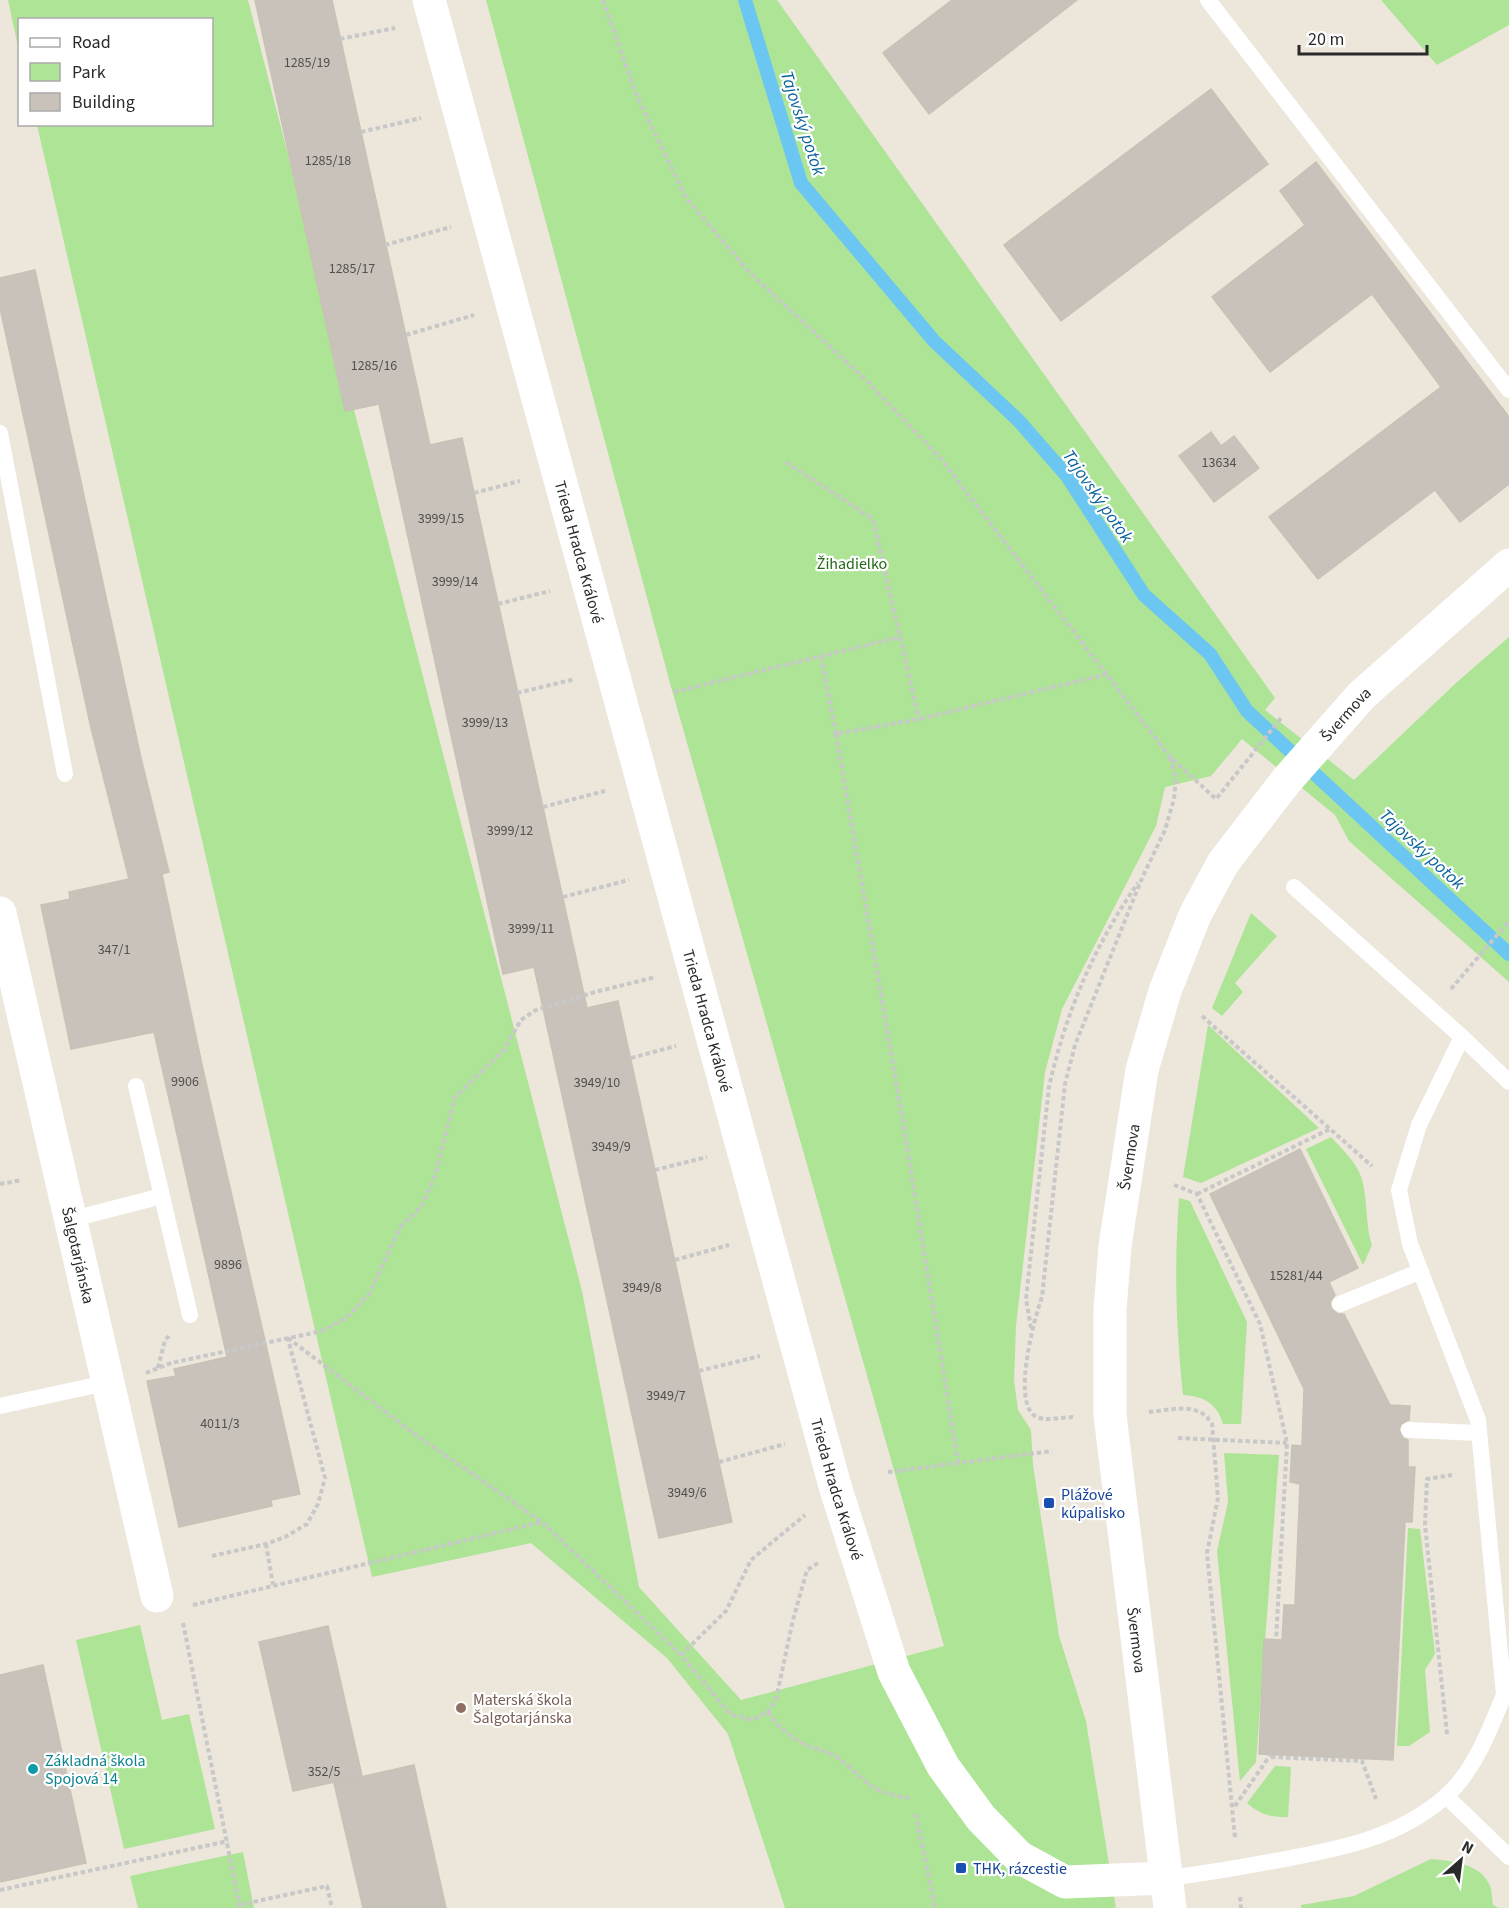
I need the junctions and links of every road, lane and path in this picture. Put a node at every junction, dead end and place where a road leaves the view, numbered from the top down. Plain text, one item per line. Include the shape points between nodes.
1 (429, 0) edge
2 (603, 0) edge
3 (1208, 0) edge
4 (397, 28) dead end
5 (340, 39) dead end
6 (421, 118) dead end
7 (361, 132) dead end
8 (452, 227) dead end
9 (385, 245) dead end
10 (475, 315) dead end
11 (406, 335) dead end
12 (1509, 390) edge
13 (0, 433) edge
14 (786, 462) dead end
15 (520, 481) dead end
16 (474, 494) dead end
17 (1509, 566) edge
18 (550, 591) dead end
19 (498, 604) dead end
20 (900, 637) junction
21 (821, 656) junction
22 (1108, 674) junction
23 (575, 679) dead end
24 (674, 692) dead end
25 (518, 693) dead end
26 (1282, 717) dead end
27 (919, 719) junction
28 (836, 734) junction
29 (1170, 757) junction
30 (65, 774) dead end
31 (605, 791) dead end
32 (543, 807) dead end
33 (1142, 878) junction
34 (630, 879) dead end
35 (1294, 887) dead end
36 (563, 897) dead end
37 (0, 913) edge
38 (1509, 921) edge
39 (1475, 962) dead end
40 (657, 977) dead end
41 (1202, 1016) dead end
42 (1462, 1037) junction
43 (676, 1046) dead end
44 (631, 1058) dead end
45 (1509, 1082) edge
46 (136, 1086) dead end
47 (1330, 1129) junction
48 (707, 1156) dead end
49 (1372, 1166) dead end
50 (655, 1170) dead end
51 (8, 1182) dead end
52 (0, 1184) edge
53 (1174, 1185) dead end
54 (1197, 1194) junction
55 (162, 1196) junction
56 (69, 1220) junction
57 (731, 1244) dead end
58 (675, 1260) dead end
59 (1420, 1271) junction
60 (1340, 1304) dead end
61 (190, 1315) dead end
62 (1031, 1329) junction
63 (288, 1338) junction
64 (762, 1355) dead end
65 (699, 1371) dead end
66 (140, 1375) dead end
67 (106, 1383) junction
68 (0, 1406) edge
69 (1175, 1410) dead end
70 (1050, 1418) dead end
71 (1409, 1430) dead end
72 (1453, 1432) junction
73 (1479, 1433) junction
74 (1178, 1438) dead end
75 (1214, 1439) junction
76 (1287, 1443) junction
77 (787, 1444) dead end
78 (1052, 1451) dead end
79 (719, 1462) dead end
80 (958, 1462) junction
81 (888, 1472) dead end
82 (806, 1515) dead end
83 (542, 1522) junction
84 (266, 1544) junction
85 (212, 1556) dead end
86 (819, 1563) dead end
87 (273, 1585) junction
88 (156, 1596) dead end
89 (192, 1605) dead end
90 (183, 1619) dead end
91 (1276, 1640) dead end
92 (681, 1655) junction
93 (1506, 1695) edge
94 (768, 1712) junction
95 (1447, 1734) dead end
96 (1446, 1796) junction
97 (909, 1798) dead end
98 (1376, 1799) dead end
99 (916, 1814) dead end
100 (228, 1841) junction
101 (1509, 1857) edge
102 (0, 1890) edge
103 (1168, 1893) edge
104 (239, 1906) edge
105 (332, 1908) edge
106 (935, 1908) edge

1 - 103 street, Trieda Hradca Králové via 835,1486 894,1672 943,1766 981,1818 1019,1857 1065,1882
2 - 22 path via 636,94 686,198 751,274 866,380 941,459
3 - 12 lane
4 - 5 path
6 - 7 path
8 - 9 path
10 - 11 path
13 - 30 lane
14 - 20 path via 873,519
15 - 16 path
17 - 103 street, Švermova via 1362,695 1286,781 1223,863 1195,915 1165,991 1142,1070 1115,1246 1110,1310 1110,1415
18 - 19 path
20 - 21 path
20 - 27 path
21 - 24 path
21 - 28 path
22 - 27 path
22 - 29 path
23 - 25 path
26 - 29 path via 1216,799
27 - 28 path
28 - 80 path
29 - 33 path via 1176,778 1174,799 1165,830
31 - 32 path
33 - 62 path via 1075,1045 1065,1084 1042,1297
33 - 62 path via 1104,937 1056,1054 1026,1299
34 - 36 path
35 - 42 lane
37 - 56 street, Šalgotarjánska
38 - 39 path
40 - 63 path via 537,1010 521,1020 503,1051 455,1097 435,1176 421,1207 401,1226 369,1294 346,1318 322,1331
41 - 47 path
42 - 45 lane
42 - 59 lane via 1419,1125 1399,1190
43 - 44 path
46 - 55 lane
47 - 49 path
47 - 54 path
48 - 50 path
51 - 52 path
53 - 54 path
54 - 76 path via 1260,1323
55 - 56 lane
55 - 61 lane
56 - 67 street, Šalgotarjánska
57 - 58 path
59 - 60 lane
59 - 73 lane via 1478,1420
62 - 70 path via 1027,1404 1040,1419
63 - 66 path via 171,1363
63 - 83 path via 413,1433
63 - 84 path via 325,1478 307,1524
64 - 65 path
67 - 68 lane
67 - 88 street, Šalgotarjánska
69 - 75 path via 1201,1411 1212,1424
71 - 72 lane
72 - 73 lane
72 - 95 path via 1454,1475 1427,1479 1425,1525
73 - 93 lane
74 - 75 path
75 - 76 path
75 - 98 path via 1218,1498 1207,1553 1233,1804 1271,1756 1362,1761
76 - 91 path
77 - 79 path
78 - 80 path
80 - 81 path
82 - 92 path via 751,1560 726,1611
83 - 87 path
83 - 92 path
84 - 85 path
84 - 87 path
86 - 94 path via 807,1570 776,1699
87 - 89 path
90 - 100 path
92 - 94 path via 730,1714 752,1720
93 - 96 lane via 1470,1766
94 - 97 path via 783,1732 836,1755 885,1795
96 - 101 lane
96 - 103 lane via 1407,1824 1355,1846 1219,1872
99 - 106 path
100 - 102 path
100 - 104 path
104 - 105 path via 327,1886

